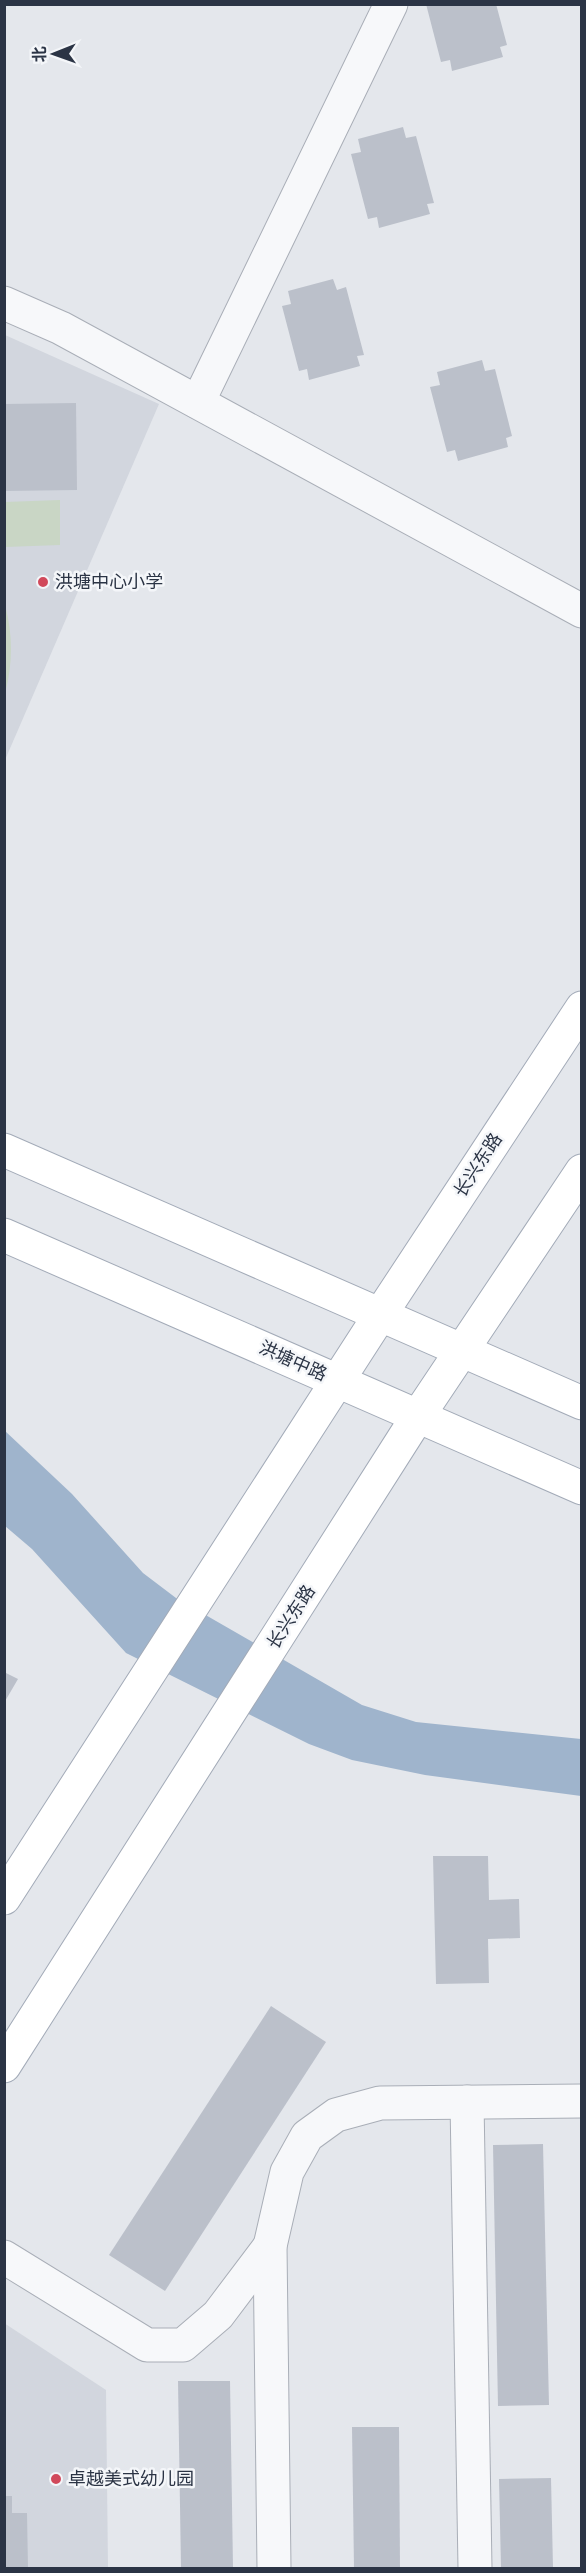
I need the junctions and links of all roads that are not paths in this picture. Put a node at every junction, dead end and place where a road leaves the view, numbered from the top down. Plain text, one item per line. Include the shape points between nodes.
1 (391, 4) edge
2 (4, 303) edge
3 (198, 402) junction
4 (582, 611) edge
5 (582, 1008) edge
6 (4, 1150) edge
7 (582, 1171) edge
8 (4, 1235) edge
9 (380, 1314) junction
10 (462, 1350) junction
11 (337, 1381) junction
12 (582, 1403) edge
13 (418, 1416) junction
14 (582, 1488) edge
15 (4, 1898) edge
16 (4, 2066) edge
17 (582, 2101) edge
18 (467, 2102) junction
19 (270, 2246) junction
20 (4, 2257) edge
21 (274, 2568) edge
22 (475, 2568) edge

1 - 3 street
2 - 3 street via 61,328
3 - 4 street
5 - 9 main road, 长兴东路
6 - 9 main road
7 - 10 main road, 长兴东路
8 - 11 main road, 洪塘中路
9 - 10 main road
9 - 11 main road, 长兴东路
10 - 12 main road
10 - 13 main road, 长兴东路
11 - 13 main road, 洪塘中路
11 - 15 main road, 长兴东路
13 - 14 main road, 洪塘中路
13 - 16 main road, 长兴东路
17 - 18 street
18 - 19 street via 380,2103 336,2115 307,2136 287,2172
18 - 22 street
19 - 20 street via 219,2315 183,2345 147,2345
19 - 21 street

